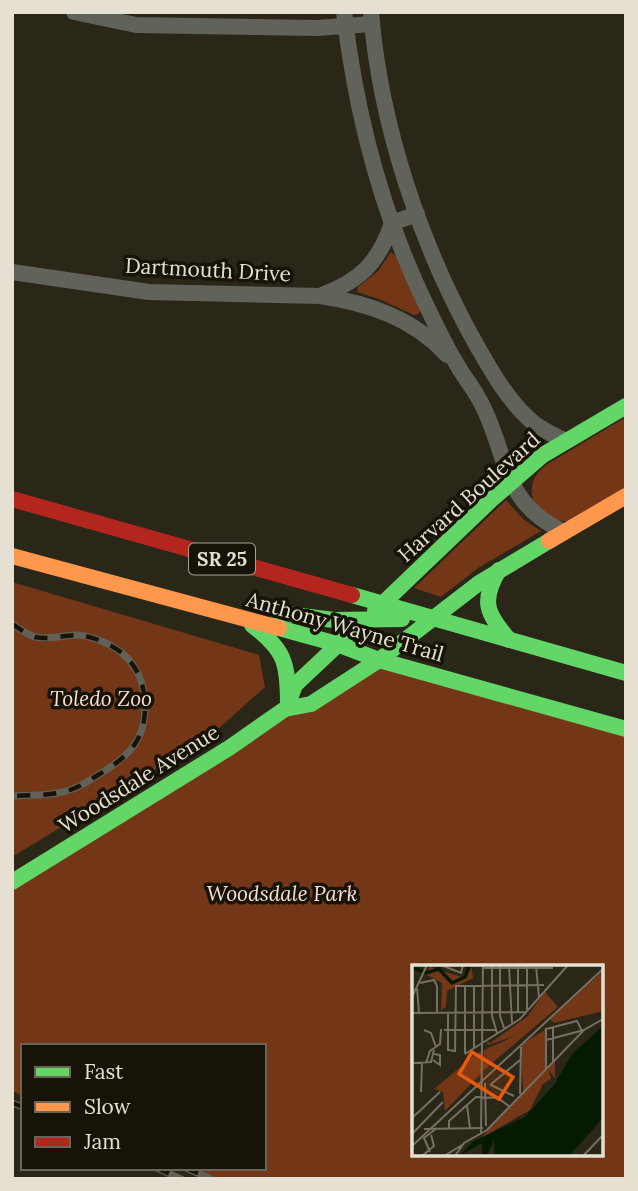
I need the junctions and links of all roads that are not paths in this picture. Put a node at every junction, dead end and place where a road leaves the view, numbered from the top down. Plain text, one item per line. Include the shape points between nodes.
1 (74, 12) edge
2 (371, 18) edge
3 (344, 19) edge
4 (417, 214) junction
5 (392, 223) junction
6 (12, 272) edge
7 (320, 296) junction
8 (491, 370) junction
9 (465, 377) junction
10 (626, 407) edge
11 (566, 441) junction
12 (511, 483) junction
13 (626, 496) edge
14 (12, 499) edge
15 (564, 532) junction
16 (12, 556) edge
17 (499, 570) junction
18 (100, 580) junction
19 (382, 604) junction
20 (244, 619) junction
21 (433, 619) junction
22 (365, 620) junction
23 (509, 640) junction
24 (337, 644) junction
25 (379, 660) junction
26 (626, 673) edge
27 (287, 707) junction
28 (626, 729) edge
29 (12, 881) edge

1 - 3 street via 135,25 317,27
2 - 3 street
2 - 4 street via 394,136
3 - 5 street via 368,146
4 - 5 street
4 - 8 street via 452,300
5 - 7 street, Dartmouth Drive via 382,251 370,265 340,288
5 - 9 street via 429,311
6 - 7 street, Dartmouth Drive via 149,292
7 - 9 street, Dartmouth Drive via 366,305 405,321 426,334
8 - 9 street
8 - 11 street via 531,422
9 - 12 street via 480,399
10 - 11 main road, Harvard Boulevard
11 - 12 main road, Harvard Boulevard
12 - 15 street via 543,522
12 - 19 main road, Harvard Boulevard
13 - 15 main road
14 - 19 main road, Anthony Wayne Trail / SR 25
15 - 17 main road
16 - 18 main road, Anthony Wayne Trail / SR 25
17 - 21 main road
17 - 23 main road via 485,599 490,617
18 - 20 main road, Anthony Wayne Trail / SR 25
18 - 22 main road via 174,584 277,613
19 - 21 main road, Anthony Wayne Trail / SR 25
19 - 22 main road, Woodsdale Avenue
20 - 24 main road, Anthony Wayne Trail / SR 25
20 - 27 main road via 282,651
21 - 22 main road
21 - 23 main road, Anthony Wayne Trail / SR 25
21 - 25 main road, Woodsdale Avenue
22 - 24 main road, Woodsdale Avenue
23 - 26 main road, Anthony Wayne Trail / SR 25
24 - 25 main road, Anthony Wayne Trail / SR 25
24 - 27 main road, Woodsdale Avenue via 295,685
25 - 27 main road, Woodsdale Avenue via 310,704
25 - 28 main road, Anthony Wayne Trail / SR 25
27 - 29 main road, Woodsdale Avenue via 229,748

